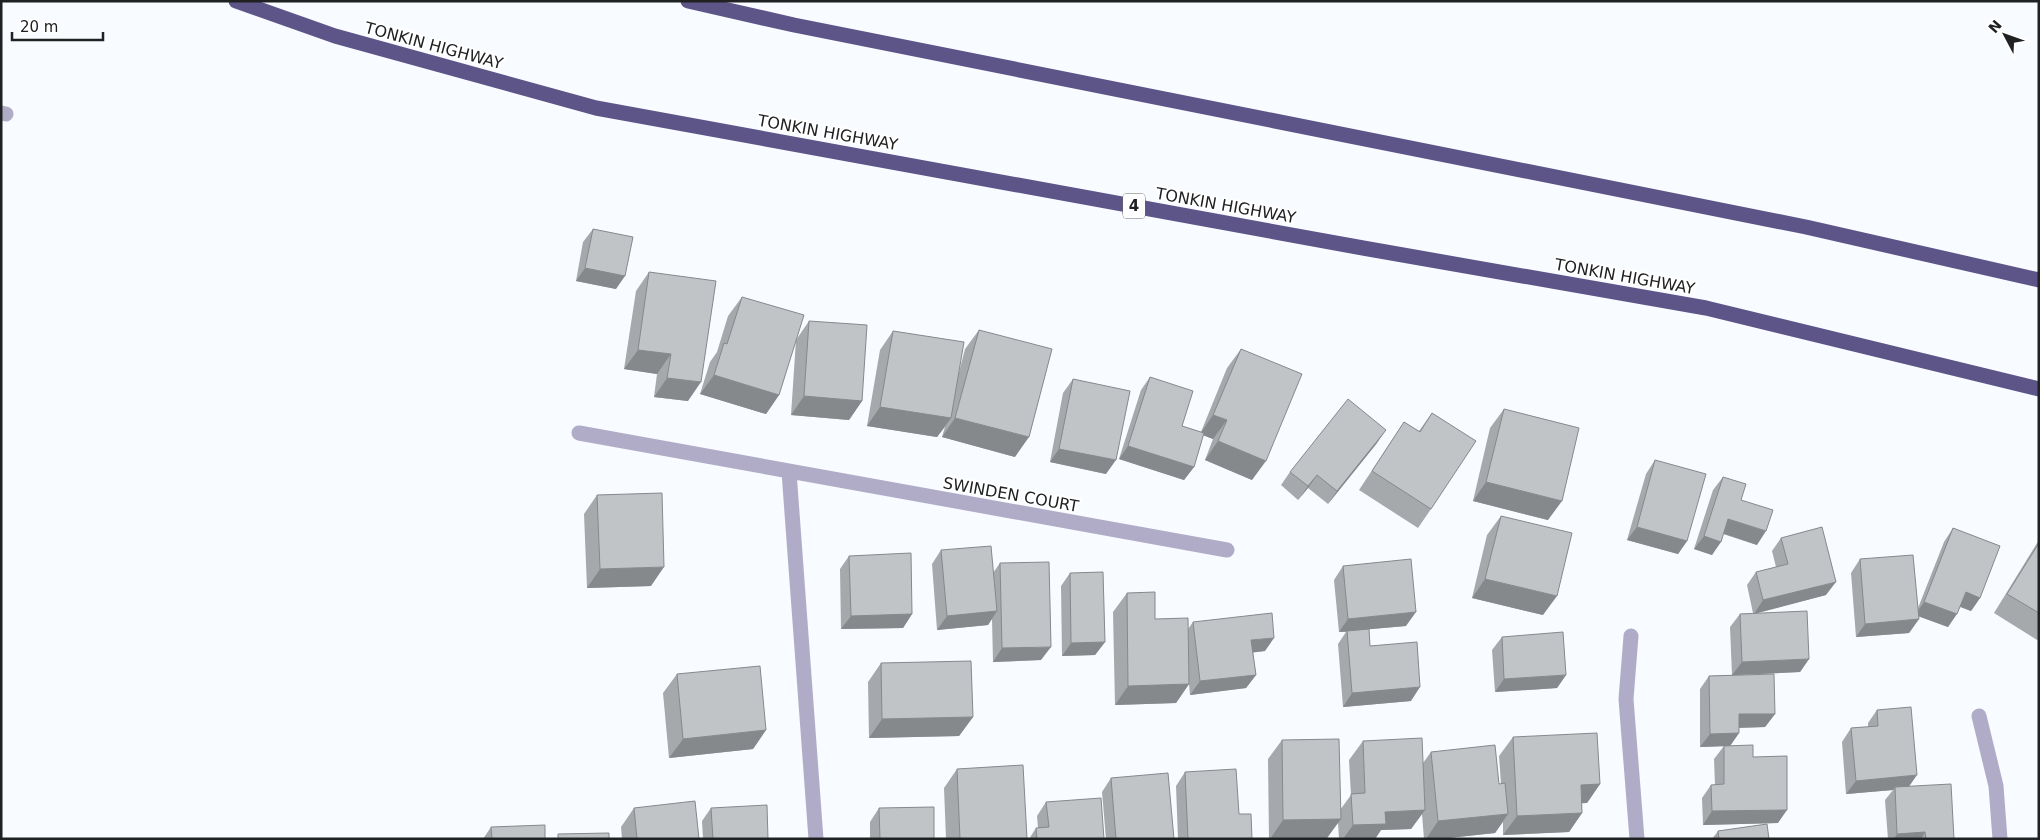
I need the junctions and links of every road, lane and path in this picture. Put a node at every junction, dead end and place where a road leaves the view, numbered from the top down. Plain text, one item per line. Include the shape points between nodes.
1 (236, 1) edge
2 (688, 1) edge
3 (2039, 280) edge
4 (2039, 389) edge
5 (579, 433) dead end
6 (789, 472) junction
7 (1228, 550) dead end
8 (1631, 636) dead end
9 (1978, 716) dead end
10 (816, 839) edge
11 (1637, 839) edge
12 (2000, 839) edge

1 - 4 highway, TONKIN HIGHWAY / 4 via 336,36 596,108 1706,308
2 - 3 highway via 794,25 1796,225
5 - 6 street, SWINDEN COURT
6 - 7 street, SWINDEN COURT
6 - 10 street
8 - 11 street via 1626,699
9 - 12 street via 1996,786

